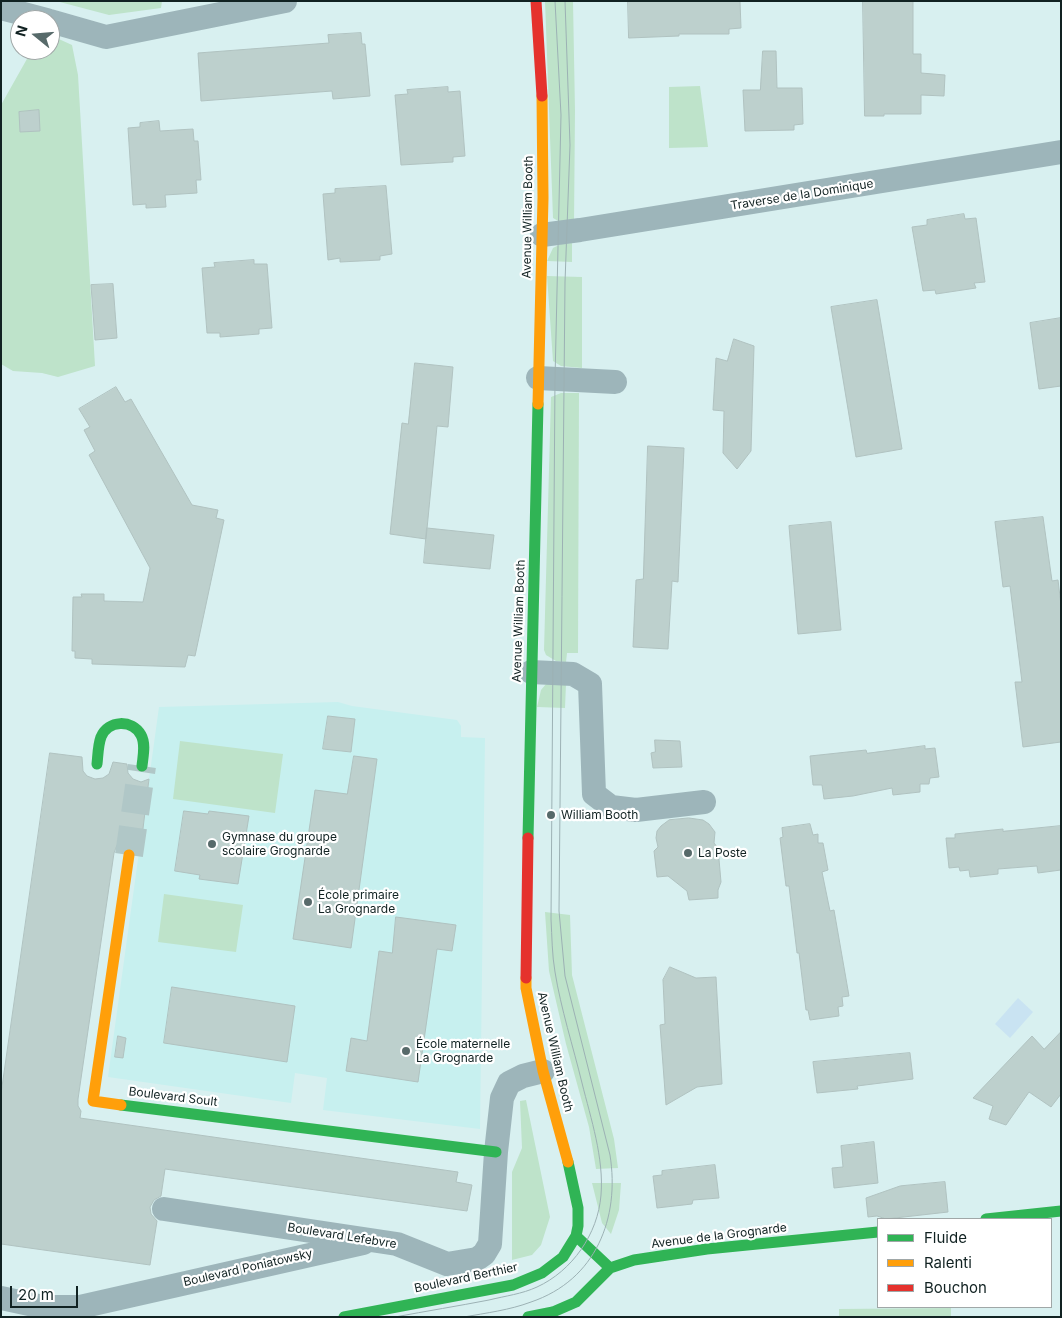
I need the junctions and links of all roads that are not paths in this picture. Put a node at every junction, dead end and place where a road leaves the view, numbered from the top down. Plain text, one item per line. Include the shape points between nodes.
1 (285, 1) edge
2 (536, 1) edge
3 (60, 24) edge
4 (1061, 152) edge
5 (542, 235) junction
6 (538, 378) junction
7 (615, 382) dead end
8 (532, 672) junction
9 (97, 764) dead end
10 (142, 766) tunnel mouth
11 (704, 802) dead end
12 (128, 855) tunnel mouth
13 (543, 1072) junction
14 (496, 1152) junction
15 (164, 1209) dead end
16 (1061, 1211) edge
17 (995, 1218) edge
18 (877, 1232) edge
19 (576, 1236) junction
20 (377, 1240) junction
21 (610, 1268) junction
22 (1, 1298) edge
23 (344, 1317) edge
24 (528, 1317) edge

1 - 3 street via 106,37
2 - 5 street, Avenue William Booth via 542,78
4 - 5 street, Traverse de la Dominique
5 - 6 street, Avenue William Booth
6 - 7 street
6 - 8 street, Avenue William Booth
8 - 11 street via 573,674 590,684 594,794 610,807 636,810
8 - 13 street, Avenue William Booth via 526,988
9 - 10 street via 101,737 109,725 119,722 132,726 140,735 144,747
12 - 14 street, Boulevard Soult via 93,1101
13 - 14 street, Boulevard Lefebvre via 509,1083 502,1098
13 - 19 street, Avenue William Booth via 574,1181 578,1208
14 - 20 street, Boulevard Lefebvre via 490,1244 484,1254 477,1259 447,1264 397,1244
15 - 20 street, Boulevard Lefebvre
16 - 17 street
18 - 21 street, Avenue de la Grognarde via 707,1249 634,1260
19 - 21 street
19 - 23 street, Boulevard Berthier via 563,1257 542,1273 513,1285
20 - 22 street, Boulevard Poniatowsky via 80,1307 43,1307
21 - 24 street via 576,1302 553,1312

